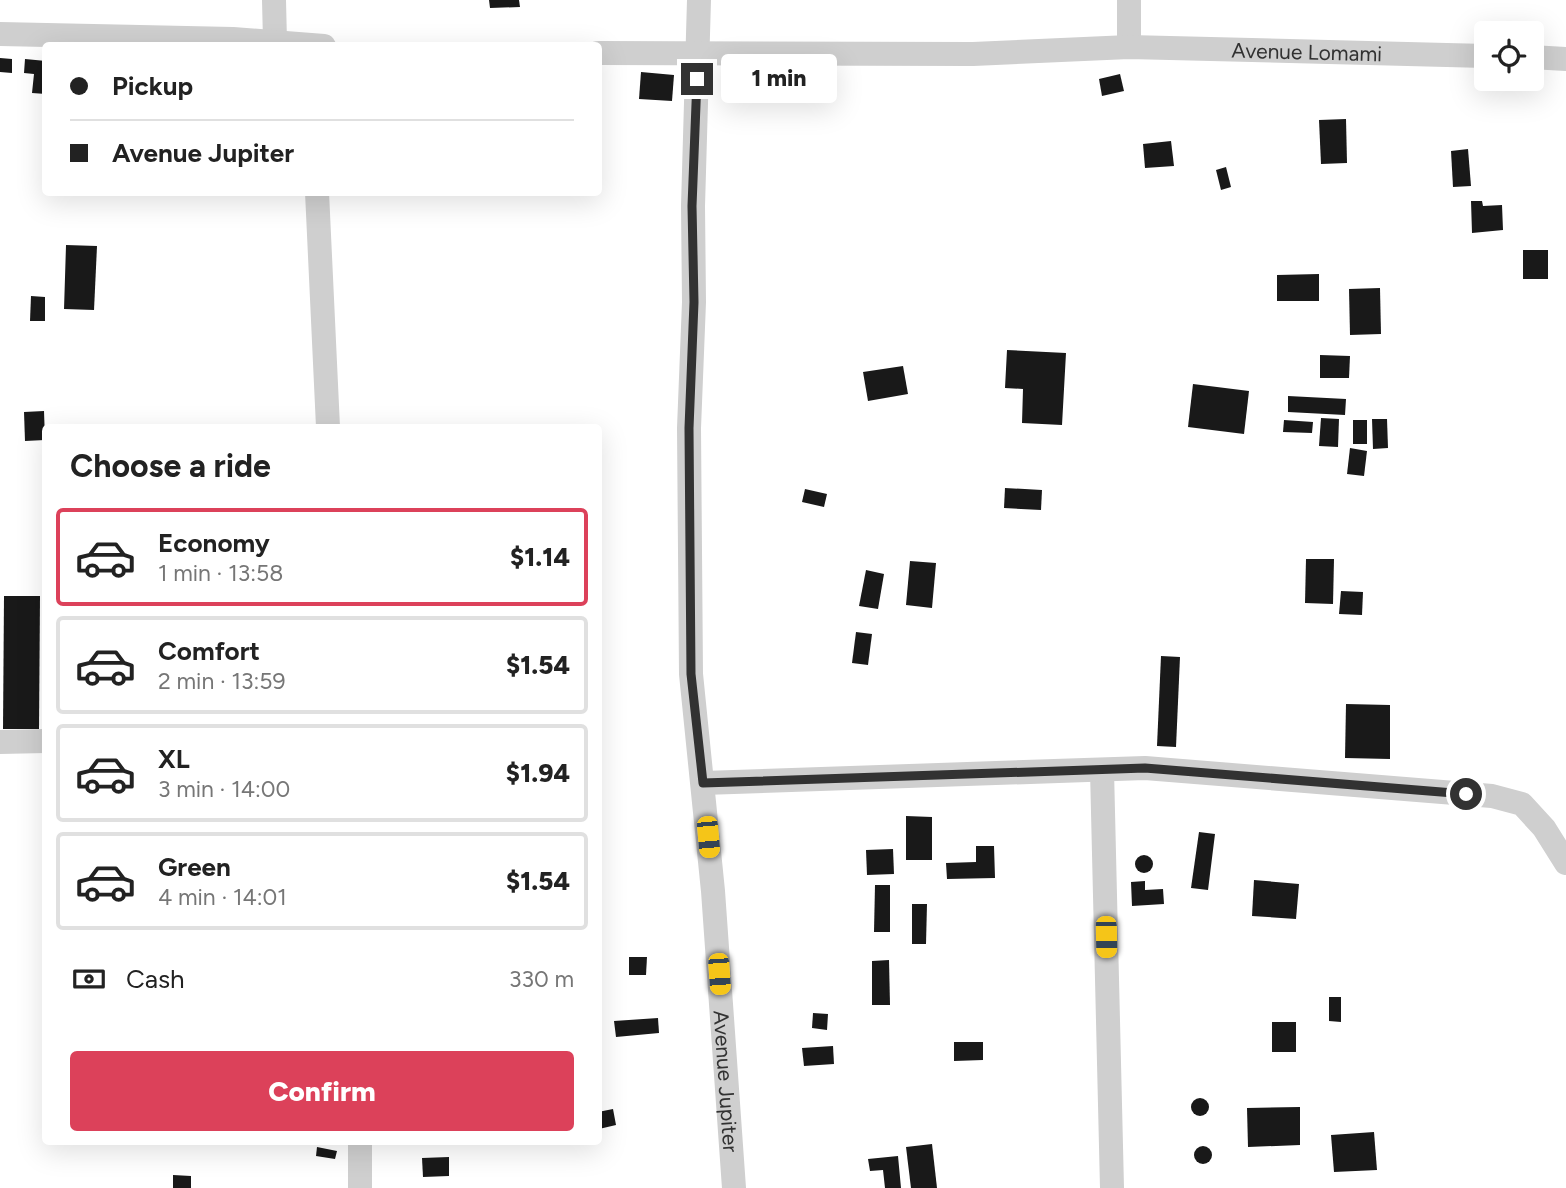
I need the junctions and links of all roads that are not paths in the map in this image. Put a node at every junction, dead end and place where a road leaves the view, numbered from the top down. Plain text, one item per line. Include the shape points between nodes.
1 (274, 0) edge
2 (699, 0) edge
3 (1129, 0) edge
4 (0, 34) edge
5 (275, 41) junction
6 (285, 42) edge
7 (1129, 47) junction
8 (602, 53) edge
9 (698, 53) junction
10 (1474, 56) edge
11 (1544, 58) edge
12 (1566, 59) edge
13 (317, 196) edge
14 (328, 424) edge
15 (42, 741) edge
16 (0, 742) edge
17 (1102, 770) junction
18 (703, 783) junction
19 (1566, 863) edge
20 (360, 1145) edge
21 (360, 1188) edge
22 (734, 1188) edge
23 (1112, 1188) edge

1 - 5 street
2 - 9 street, Avenue Jupiter
3 - 7 street
4 - 5 street
5 - 6 street
7 - 9 street, Avenue Lomami via 973,54
7 - 10 street, Avenue Lomami
8 - 9 street, Avenue Lomami
9 - 18 street, Avenue Jupiter via 689,428 691,674
11 - 12 street
13 - 14 street
15 - 16 street
17 - 18 street
17 - 19 street via 1145,768 1492,796 1522,804
17 - 23 street
18 - 22 street, Avenue Jupiter
20 - 21 street

